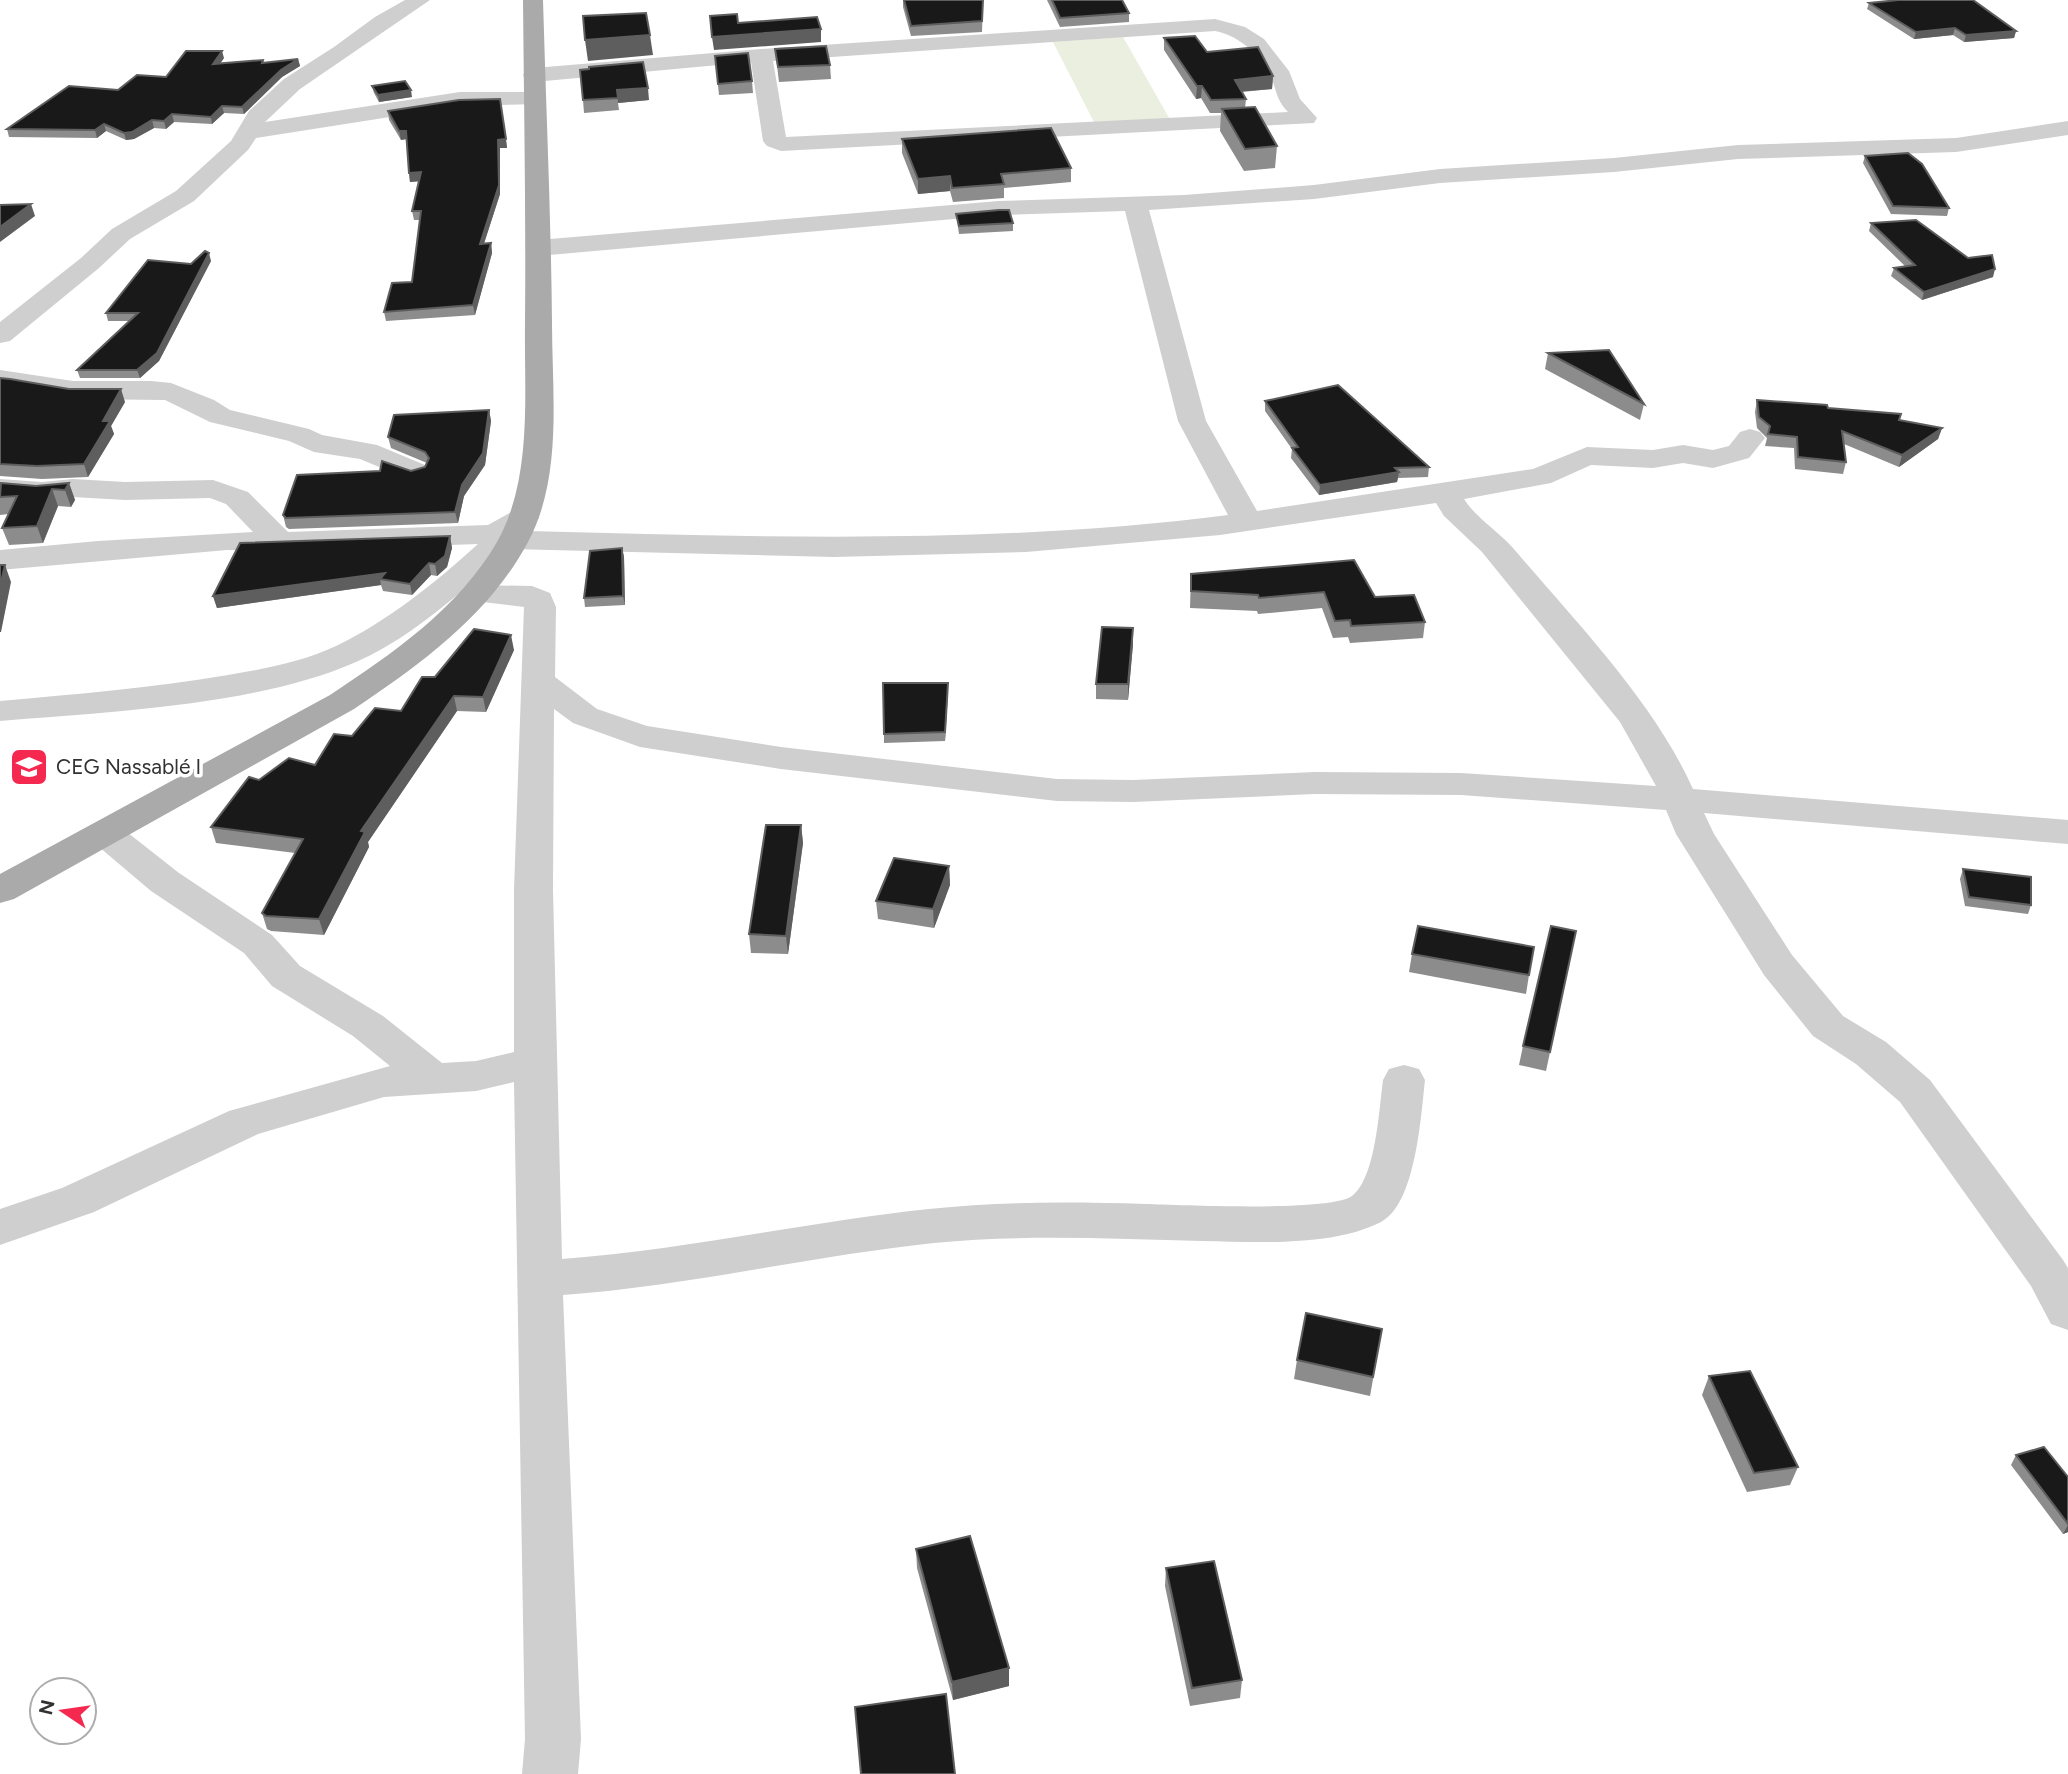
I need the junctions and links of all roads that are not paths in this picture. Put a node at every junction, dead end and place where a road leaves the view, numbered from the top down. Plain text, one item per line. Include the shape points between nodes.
1 (420, 0) edge
2 (533, 0) edge
3 (761, 55) junction
4 (535, 87) junction
5 (2068, 128) edge
6 (247, 132) junction
7 (1135, 203) junction
8 (538, 248) junction
9 (5, 331) edge
10 (0, 378) edge
11 (33, 382) junction
12 (1750, 438) dead end
13 (414, 471) edge
14 (0, 488) edge
15 (1445, 493) junction
16 (1247, 521) junction
17 (519, 529) junction
18 (278, 542) junction
19 (0, 560) edge
20 (477, 593) junction
21 (537, 680) junction
22 (0, 711) edge
23 (1678, 801) junction
24 (2068, 832) edge
25 (105, 833) junction
26 (0, 890) edge
27 (536, 1062) junction
28 (434, 1079) junction
29 (1404, 1080) dead end
30 (0, 1227) edge
31 (539, 1279) junction
32 (2068, 1311) edge
33 (550, 1774) edge

1 - 6 street via 292,84 257,116
2 - 4 main road
3 - 3 street via 1228,26 1254,39 1286,85 1287,98 1306,118 781,144 775,141
3 - 4 street
4 - 6 street
4 - 8 main road
5 - 7 street via 1956,145 1738,152 1440,176 1314,192
6 - 9 street via 240,145 185,196 121,234
7 - 8 street via 999,208
7 - 16 street via 1192,421
8 - 17 main road via 534,474
9 - 11 street via 24,374
10 - 11 street
11 - 13 street via 73,390 171,392 220,416 299,435 314,443 367,451
12 - 15 street via 1739,452 1713,459 1683,454 1653,459 1587,456 1540,477
14 - 18 street via 213,489 237,498
15 - 16 street
15 - 23 street via 1635,718 1666,768
16 - 17 street via 1157,534 915,548
17 - 18 street via 494,534
17 - 20 main road
17 - 22 street via 390,629 330,660 226,686
18 - 19 street via 227,541
20 - 21 street via 521,594 538,600
20 - 25 main road via 396,667 342,702
21 - 23 street via 585,716 640,736 794,760 1057,790 1461,784
21 - 27 street
23 - 24 street
23 - 32 street via 1778,965 1828,1026 1871,1053 1915,1091 2046,1273
25 - 26 main road
25 - 28 street via 165,882 258,944 286,976 368,1026
27 - 28 street via 476,1076
27 - 31 street
28 - 30 street via 384,1082 244,1122 78,1200
29 - 31 street via 1386,1178 1370,1208 1357,1215 1195,1223 1023,1219 931,1226 630,1271
31 - 33 street via 553,1738

